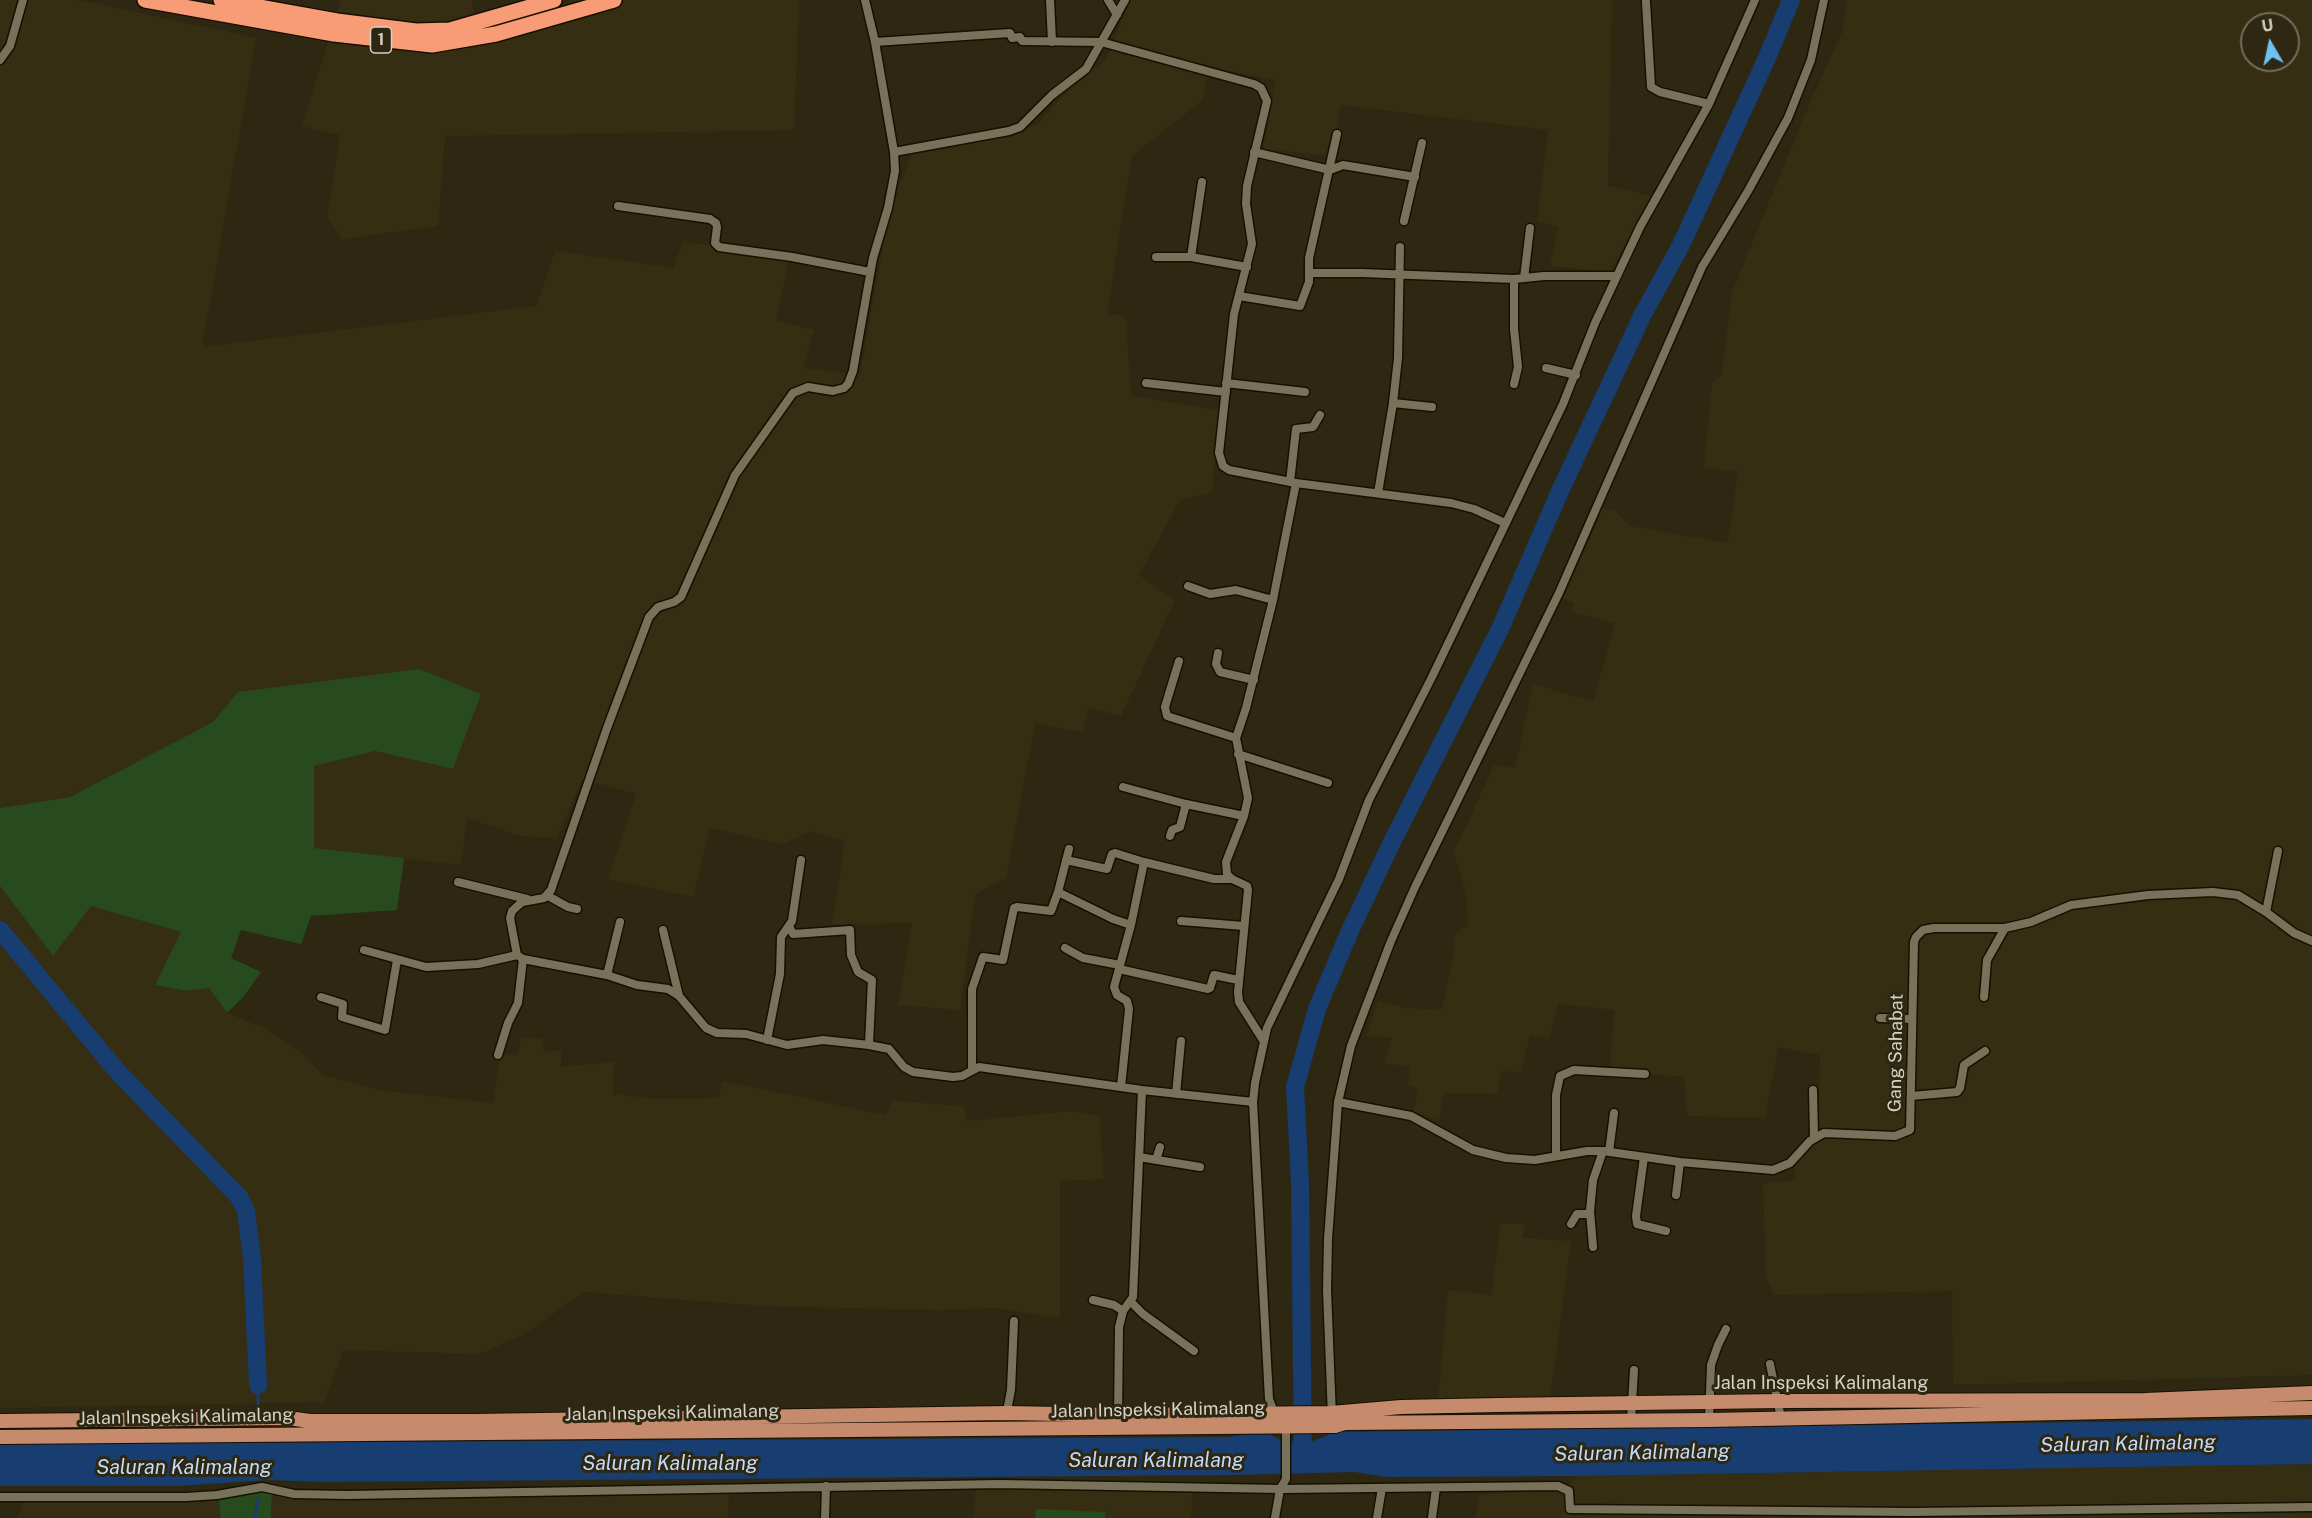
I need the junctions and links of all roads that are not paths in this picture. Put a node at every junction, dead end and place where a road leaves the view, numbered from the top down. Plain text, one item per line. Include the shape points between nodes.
1 (23, 0) edge
2 (145, 0) edge
3 (221, 0) edge
4 (554, 0) edge
5 (614, 0) edge
6 (865, 0) edge
7 (1050, 0) edge
8 (1108, 0) edge
9 (1125, 0) edge
10 (1755, 0) edge
11 (1824, 0) edge
12 (1646, 2) dead end
13 (276, 5) edge
14 (1117, 15) junction
15 (875, 42) junction
16 (1052, 42) junction
17 (1101, 42) junction
18 (0, 60) edge
19 (1709, 104) junction
20 (1336, 134) dead end
21 (1422, 143) dead end
22 (894, 152) junction
23 (1254, 152) junction
24 (1330, 170) junction
25 (1415, 177) junction
26 (1202, 182) dead end
27 (618, 206) dead end
28 (1404, 221) dead end
29 (1530, 228) dead end
30 (1400, 247) dead end
31 (1156, 257) dead end
32 (1191, 257) junction
33 (1247, 267) junction
34 (870, 272) junction
35 (1309, 273) junction
36 (1401, 276) junction
37 (1617, 276) junction
38 (1524, 278) junction
39 (1514, 279) junction
40 (1239, 296) junction
41 (1546, 368) dead end
42 (1576, 375) junction
43 (1146, 383) dead end
44 (1514, 384) dead end
45 (1226, 387) junction
46 (1305, 392) dead end
47 (1394, 403) junction
48 (1432, 407) dead end
49 (1320, 415) dead end
50 (1293, 483) junction
51 (1378, 493) junction
52 (1505, 523) junction
53 (1188, 586) dead end
54 (1273, 600) junction
55 (1218, 653) dead end
56 (1179, 661) dead end
57 (1254, 680) junction
58 (1236, 738) junction
59 (1238, 754) junction
60 (1328, 783) dead end
61 (1123, 787) dead end
62 (1186, 804) junction
63 (1244, 816) junction
64 (1170, 836) dead end
65 (1069, 849) dead end
66 (2278, 851) dead end
67 (801, 860) dead end
68 (1066, 860) junction
69 (1144, 862) junction
70 (1232, 879) junction
71 (458, 882) dead end
72 (1058, 892) junction
73 (548, 896) junction
74 (531, 900) junction
75 (577, 909) dead end
76 (2266, 912) junction
77 (1181, 921) dead end
78 (620, 922) dead end
79 (1131, 925) junction
80 (789, 926) junction
81 (1244, 926) junction
82 (2005, 928) junction
83 (663, 930) dead end
84 (2312, 941) edge
85 (1065, 948) dead end
86 (364, 950) dead end
87 (520, 957) junction
88 (397, 960) junction
89 (1119, 967) junction
90 (607, 975) junction
91 (1238, 980) junction
92 (679, 996) junction
93 (321, 997) dead end
94 (1984, 997) dead end
95 (1880, 1018) dead end
96 (1912, 1019) junction
97 (767, 1040) junction
98 (1263, 1040) junction
99 (1181, 1041) dead end
100 (869, 1045) junction
101 (1985, 1051) dead end
102 (498, 1055) dead end
103 (972, 1069) junction
104 (1645, 1074) dead end
105 (1121, 1087) junction
106 (1142, 1090) junction
107 (1813, 1090) dead end
108 (1176, 1094) junction
109 (1911, 1096) junction
110 (1253, 1102) junction
111 (1338, 1102) junction
112 (1614, 1113) dead end
113 (1814, 1137) junction
114 (1160, 1147) dead end
115 (1606, 1151) junction
116 (1556, 1156) junction
117 (1644, 1156) junction
118 (1139, 1157) junction
119 (1156, 1160) junction
120 (1680, 1162) junction
121 (1200, 1167) dead end
122 (1676, 1195) dead end
123 (1590, 1214) junction
124 (1571, 1224) dead end
125 (1666, 1231) dead end
126 (1593, 1247) dead end
127 (1093, 1300) dead end
128 (1131, 1302) junction
129 (1123, 1311) junction
130 (1014, 1321) dead end
131 (1726, 1329) dead end
132 (1194, 1351) dead end
133 (1770, 1364) dead end
134 (1634, 1370) dead end
135 (2271, 1394) junction
136 (2312, 1394) edge
137 (1779, 1401) junction
138 (1709, 1402) junction
139 (1630, 1403) junction
140 (1401, 1407) junction
141 (2312, 1408) edge
142 (2271, 1409) junction
143 (1006, 1413) junction
144 (1781, 1418) junction
145 (1331, 1420) junction
146 (1708, 1420) junction
147 (0, 1421) edge
148 (1118, 1421) junction
149 (1281, 1421) junction
150 (1631, 1421) junction
151 (1402, 1422) junction
152 (742, 1423) junction
153 (474, 1427) junction
154 (1004, 1430) junction
155 (0, 1437) edge
156 (826, 1486) junction
157 (1382, 1488) junction
158 (1436, 1488) junction
159 (1280, 1489) junction
160 (0, 1497) edge
161 (2312, 1507) edge
162 (1973, 1515) edge
163 (825, 1518) edge
164 (1275, 1518) edge
165 (1377, 1518) edge
166 (1432, 1518) edge

1 - 18 street via 10,46
2 - 5 highway, 1 via 334,34 432,45 496,34
3 - 13 highway, 1
4 - 13 highway, 1 via 450,30 416,32 337,21
6 - 15 street
7 - 16 street
8 - 14 street
9 - 14 street
10 - 19 street
11 - 111 street via 1811,60 1788,118 1702,267 1559,593 1415,887 1351,1046
12 - 19 street via 1652,87
14 - 17 street
15 - 16 street via 1010,33 1012,38 1020,37 1022,41
15 - 22 street
16 - 17 street
17 - 22 street via 1086,69 1020,127
17 - 23 street via 1261,88 1267,100
19 - 37 street
20 - 24 street
21 - 25 street
22 - 34 street via 894,182
23 - 24 street
23 - 33 street via 1247,186 1252,244
24 - 25 street via 1344,165
24 - 35 street
25 - 28 street
26 - 32 street
27 - 34 street via 710,219 717,227 715,243 719,247
29 - 38 street
30 - 36 street
31 - 32 street
32 - 33 street
33 - 40 street
34 - 73 street via 856,360 848,384 833,391 808,387 793,393 729,486 681,597 658,607 649,616
35 - 36 street
35 - 40 street via 1300,306
36 - 39 street
36 - 47 street
37 - 38 street
37 - 42 street
38 - 39 street
39 - 44 street via 1518,367
40 - 45 street
41 - 42 street
42 - 52 street
43 - 45 street
45 - 46 street
45 - 50 street via 1219,453 1223,466
47 - 48 street
47 - 51 street
49 - 50 street via 1313,427 1296,429
50 - 51 street
50 - 54 street
51 - 52 street via 1451,503
52 - 98 street via 1369,800 1339,879
53 - 54 street via 1210,594 1236,590
54 - 57 street
55 - 57 street via 1217,670
56 - 58 street via 1165,707 1167,716
57 - 58 street
58 - 59 street
59 - 60 street
59 - 63 street via 1248,791
61 - 62 street
62 - 63 street
62 - 64 street via 1180,827 1172,830
63 - 70 street via 1226,857
65 - 68 street
66 - 76 street
67 - 80 street
68 - 69 street via 1107,869 1115,853
68 - 72 street
69 - 70 street via 1214,879
69 - 79 street
70 - 81 street via 1247,886
71 - 74 street
72 - 79 street
72 - 103 street via 1051,911 1014,908 1003,960 983,957 972,989
73 - 74 street
73 - 75 street
74 - 87 street via 522,902 510,918
76 - 82 street, Gang Sahabat via 2238,895 2225,892 2148,895 2071,905
76 - 84 street, Gang Sahabat
77 - 81 street
78 - 90 street
79 - 89 street
80 - 97 street via 781,937 780,974
80 - 100 street via 793,934 850,930 851,955 858,972 872,980
81 - 91 street
82 - 94 street via 1987,960
82 - 96 street, Gang Sahabat via 1934,928 1918,933 1914,942
83 - 92 street
85 - 89 street via 1083,958
86 - 88 street
87 - 88 street via 446,967
87 - 90 street
87 - 102 street via 518,1002
88 - 93 street via 385,1030 342,1017 343,1004
89 - 91 street via 1208,989 1214,975
89 - 105 street via 1114,992 1127,1001 1129,1009
90 - 92 street via 637,985 668,989
91 - 98 street via 1239,1002
92 - 97 street via 711,1032
95 - 96 street
96 - 109 street, Gang Sahabat
97 - 100 street via 787,1045 823,1040
98 - 110 street
99 - 108 street
100 - 103 street via 889,1049 904,1067 914,1072 953,1077
101 - 109 street via 1964,1065 1957,1092
103 - 105 street
104 - 116 street via 1574,1070 1560,1076 1556,1095
105 - 106 street
106 - 108 street
106 - 118 street
107 - 113 street
108 - 110 street
109 - 113 street, Gang Sahabat via 1910,1130 1902,1135 1832,1132
110 - 149 street via 1269,1399
111 - 116 street via 1412,1116 1458,1143 1491,1155 1535,1160
111 - 145 street via 1328,1239
112 - 115 street
113 - 120 street via 1790,1163 1773,1170
114 - 119 street
115 - 116 street
115 - 117 street
115 - 123 street via 1593,1180
117 - 120 street
117 - 125 street via 1637,1224
118 - 119 street
118 - 128 street
119 - 121 street
120 - 122 street
123 - 124 street via 1577,1214
123 - 126 street
127 - 129 street
128 - 129 street
128 - 132 street
129 - 148 street via 1119,1327
130 - 143 street
131 - 138 street via 1713,1355
133 - 137 street
134 - 139 street
135 - 136 main road, Jalan Inspeksi Kalimalang
135 - 137 main road, Jalan Inspeksi Kalimalang via 2145,1400
135 - 142 main road
137 - 138 main road, Jalan Inspeksi Kalimalang
137 - 144 street
138 - 139 main road, Jalan Inspeksi Kalimalang
138 - 146 street
139 - 140 main road, Jalan Inspeksi Kalimalang
139 - 150 street
140 - 145 main road, Jalan Inspeksi Kalimalang
140 - 151 main road
141 - 142 main road, Jalan Inspeksi Kalimalang
142 - 144 main road, Jalan Inspeksi Kalimalang
143 - 148 main road, Jalan Inspeksi Kalimalang
143 - 152 main road, Jalan Inspeksi Kalimalang
143 - 154 street
144 - 146 main road, Jalan Inspeksi Kalimalang
145 - 149 main road, Jalan Inspeksi Kalimalang
145 - 151 main road, Jalan Inspeksi Kalimalang
146 - 150 main road, Jalan Inspeksi Kalimalang
147 - 153 main road, Jalan Inspeksi Kalimalang via 240,1418
148 - 149 main road, Jalan Inspeksi Kalimalang
148 - 154 main road, Jalan Inspeksi Kalimalang
149 - 159 street via 1286,1479
150 - 151 main road, Jalan Inspeksi Kalimalang
152 - 153 main road, Jalan Inspeksi Kalimalang
152 - 154 main road, Jalan Inspeksi Kalimalang
153 - 155 main road, Jalan Inspeksi Kalimalang via 206,1437
156 - 159 street via 1058,1484
156 - 160 street via 347,1495 294,1494 262,1487 186,1497
156 - 163 street
157 - 158 street
157 - 159 street
157 - 165 street
158 - 162 street via 1558,1486 1569,1491 1570,1509
158 - 166 street
159 - 164 street
161 - 162 street

